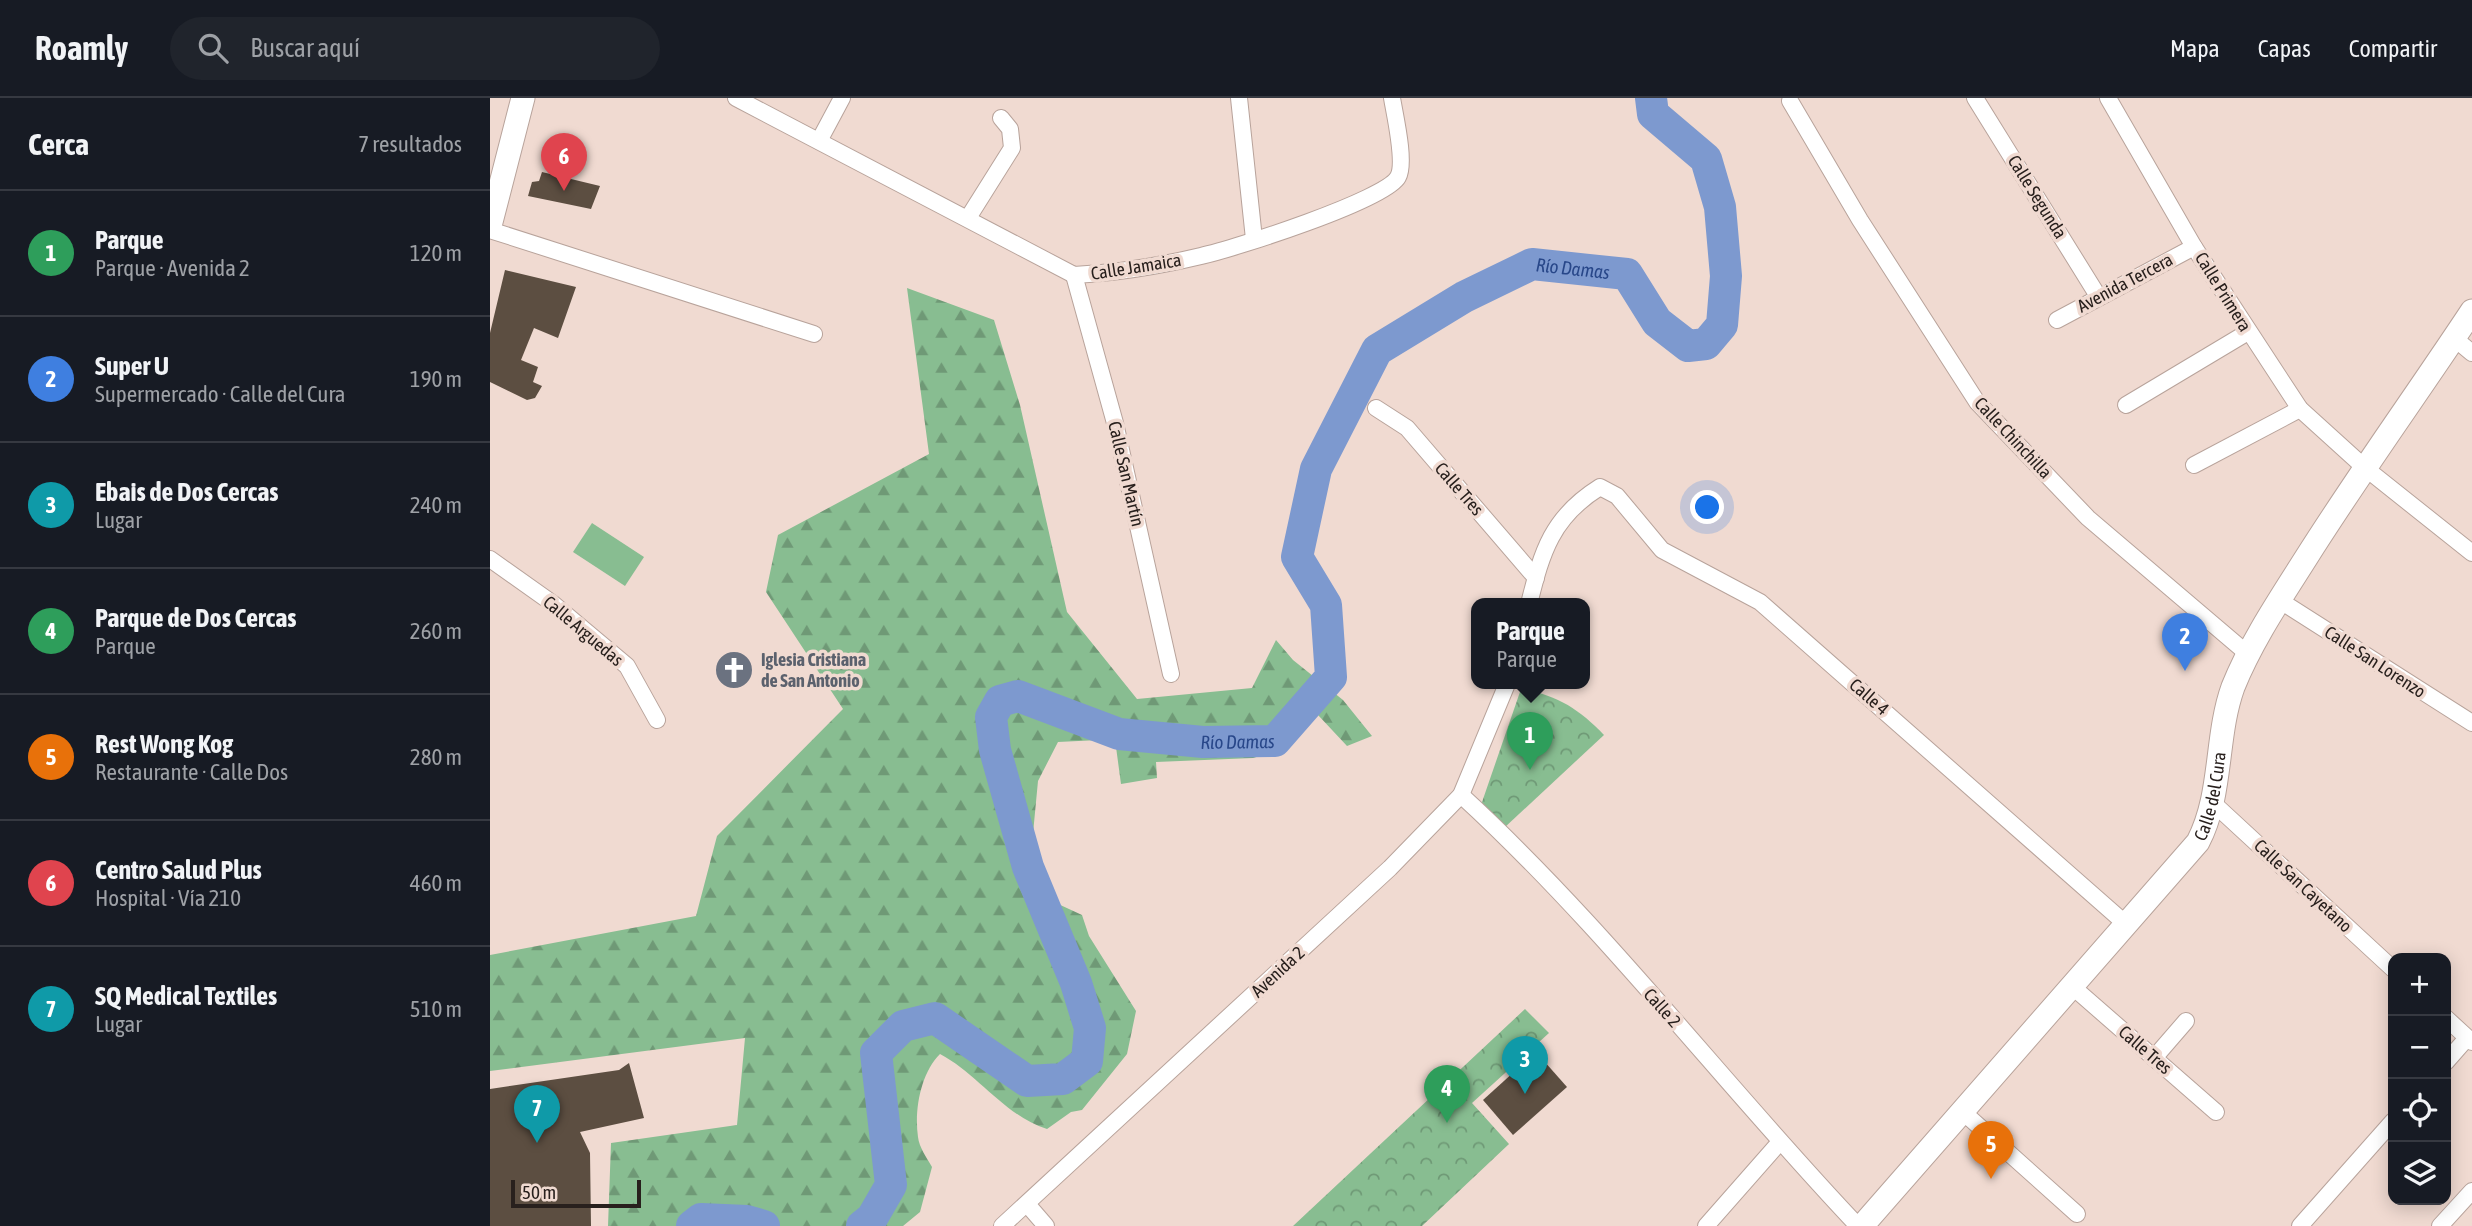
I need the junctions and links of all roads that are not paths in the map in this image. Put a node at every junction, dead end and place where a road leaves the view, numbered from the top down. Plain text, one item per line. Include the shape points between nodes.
1 (523, 98) edge
2 (736, 98) edge
3 (842, 98) edge
4 (1239, 98) edge
5 (1392, 98) edge
6 (1975, 98) edge
7 (2108, 98) edge
8 (1790, 101) dead end
9 (1001, 118) dead end
10 (819, 141) junction
11 (968, 218) junction
12 (490, 228) edge
13 (1254, 239) junction
14 (2194, 247) junction
15 (1074, 275) junction
16 (2098, 296) junction
17 (2472, 312) edge
18 (2057, 320) dead end
19 (2248, 332) junction
20 (814, 334) dead end
21 (2463, 346) edge
22 (2126, 405) dead end
23 (1376, 408) dead end
24 (2300, 409) junction
25 (2194, 465) dead end
26 (2364, 467) junction
27 (2472, 553) edge
28 (490, 559) edge
29 (1536, 578) junction
30 (1531, 598) edge
31 (2279, 600) junction
32 (2249, 656) junction
33 (1171, 674) dead end
34 (1505, 689) edge
35 (657, 720) dead end
36 (2472, 723) edge
37 (1461, 795) junction
38 (2212, 802) junction
39 (2127, 925) junction
40 (2388, 964) edge
41 (2074, 988) junction
42 (2186, 1021) dead end
43 (2451, 1023) edge
44 (2470, 1040) edge
45 (2451, 1057) edge
46 (2154, 1058) junction
47 (1963, 1112) junction
48 (2216, 1112) dead end
49 (2388, 1127) edge
50 (1779, 1143) junction
51 (2472, 1191) edge
52 (1027, 1204) junction
53 (2077, 1214) dead end
54 (1002, 1226) edge
55 (1046, 1226) edge
56 (1706, 1226) edge
57 (1860, 1226) edge
58 (2300, 1226) edge
59 (2441, 1226) edge

1 - 12 street
2 - 10 street, Calle Jamaica
3 - 10 street
4 - 13 street
5 - 13 street, Calle Jamaica via 1400,159 1400,174 1393,186 1341,210
6 - 16 street, Calle Segunda
7 - 14 street, Calle Primera
8 - 32 street, Calle Chinchilla via 1977,402 2088,518
9 - 11 street via 1010,129 1012,148
10 - 11 street, Calle Jamaica
11 - 15 street, Calle Jamaica
12 - 20 street
13 - 15 street, Calle Jamaica via 1204,256 1116,273
14 - 16 street, Avenida Tercera
14 - 19 street, Calle Primera
15 - 33 street, Calle San Martín via 1115,423
16 - 18 street, Avenida Tercera
17 - 21 street, Calle del Cura
19 - 22 street
19 - 24 street, Calle Primera
21 - 26 street, Calle del Cura
23 - 29 street, Calle Tres via 1407,428
24 - 25 street
24 - 26 street, Calle Primera
26 - 27 street
26 - 31 street, Calle del Cura
28 - 35 street, Calle Arguedas via 627,666
29 - 30 street
29 - 39 street, Calle 4 via 1556,524 1600,487 1617,496 1662,551 1760,603
31 - 32 street, Calle del Cura
31 - 36 street, Calle San Lorenzo
32 - 38 street, Calle del Cura via 2225,717
34 - 37 street, Avenida 2
37 - 50 street, Calle 2 via 1627,969
37 - 52 street, Avenida 2 via 1390,868
38 - 39 street, Calle del Cura via 2198,842
38 - 40 street, Calle San Cayetano
39 - 41 street, Calle del Cura
41 - 46 street, Calle Tres
41 - 47 street, Calle del Cura
42 - 46 street
43 - 44 street
44 - 45 street
46 - 48 street, Calle Tres
47 - 53 street
47 - 57 street, Calle del Cura
49 - 58 street
50 - 56 street
50 - 57 street, Calle 2
51 - 59 street
52 - 54 street, Avenida 2
52 - 55 street

